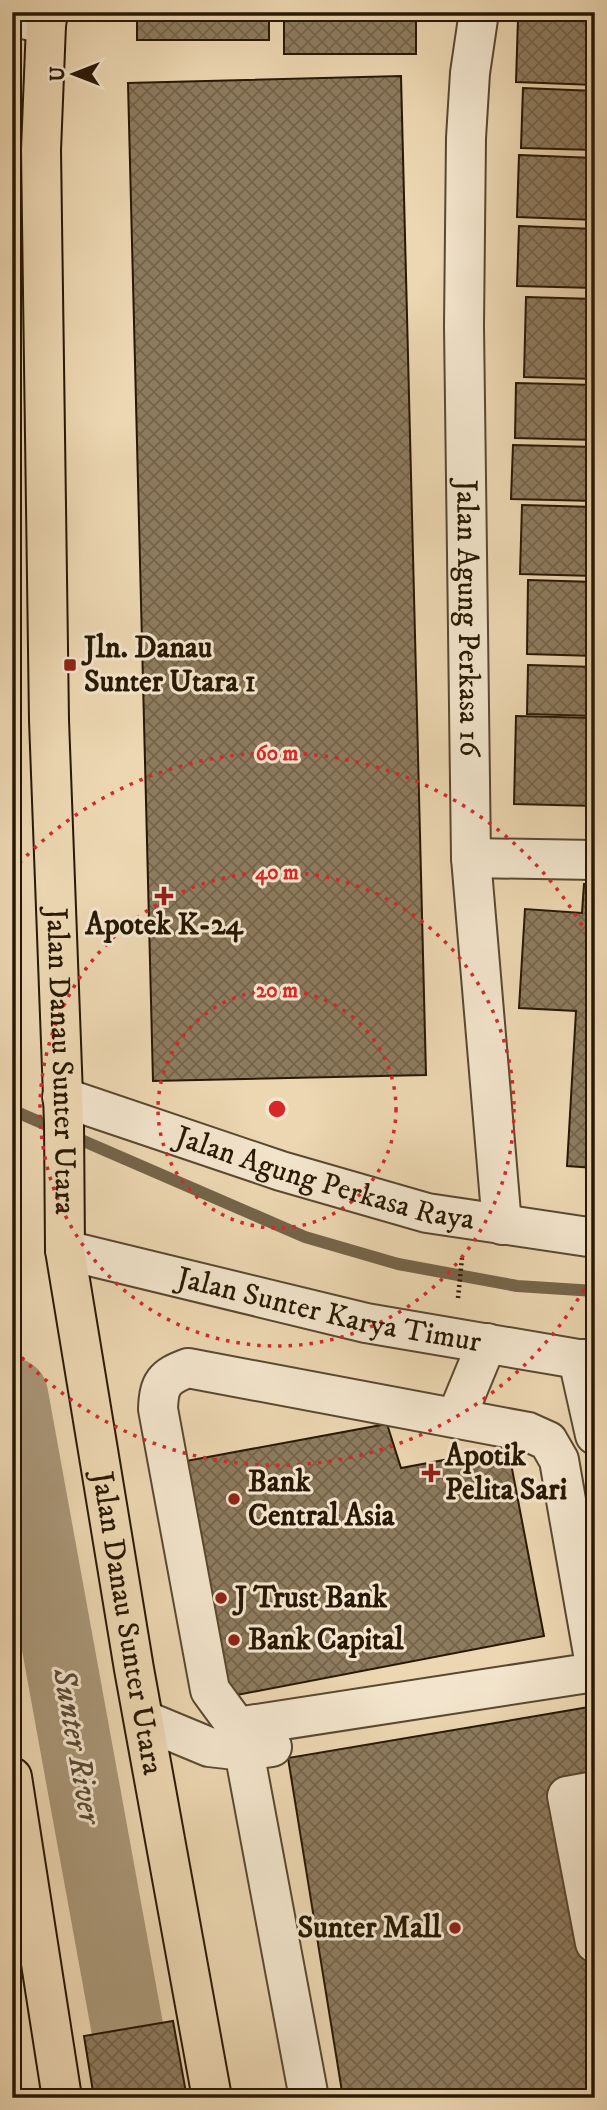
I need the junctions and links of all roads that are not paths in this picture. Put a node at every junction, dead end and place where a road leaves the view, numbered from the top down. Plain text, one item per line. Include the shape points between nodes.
1 (479, 12) edge
2 (30, 17) edge
3 (471, 858) junction
4 (595, 860) edge
5 (63, 1110) junction
6 (502, 1225) junction
7 (595, 1238) edge
8 (65, 1240) junction
9 (487, 1343) junction
10 (587, 1359) edge
11 (456, 1418) junction
12 (595, 1435) edge
13 (595, 1665) edge
14 (595, 1672) edge
15 (595, 1696) edge
16 (144, 1720) junction
17 (240, 1739) junction
18 (12, 1777) edge
19 (595, 1791) edge
20 (19, 1868) edge
21 (595, 1943) edge
22 (62, 2098) edge
23 (212, 2098) edge
24 (309, 2098) edge

1 - 3 street, Jalan Agung Perkasa 16 via 466,138 464,326
2 - 5 main road, Jalan Danau Sunter Utara via 41,150 49,720
3 - 4 street
3 - 6 street, Jalan Agung Perkasa 16
5 - 6 street, Jalan Agung Perkasa Raya via 427,1213
5 - 8 main road, Jalan Danau Sunter Utara
6 - 7 street, Jalan Agung Perkasa Raya
8 - 9 street, Jalan Sunter Karya Timur via 366,1322
8 - 16 main road, Jalan Danau Sunter Utara
9 - 10 street, Jalan Sunter Karya Timur
9 - 11 street
10 - 12 street
11 - 13 street via 528,1432 548,1441 559,1460
11 - 17 street via 188,1368 168,1376 158,1392 158,1409 210,1690
14 - 17 street
15 - 17 street
16 - 17 street via 209,1747
16 - 23 main road, Jalan Danau Sunter Utara
17 - 24 street
18 - 20 main road
19 - 21 street via 567,1796
20 - 22 main road

